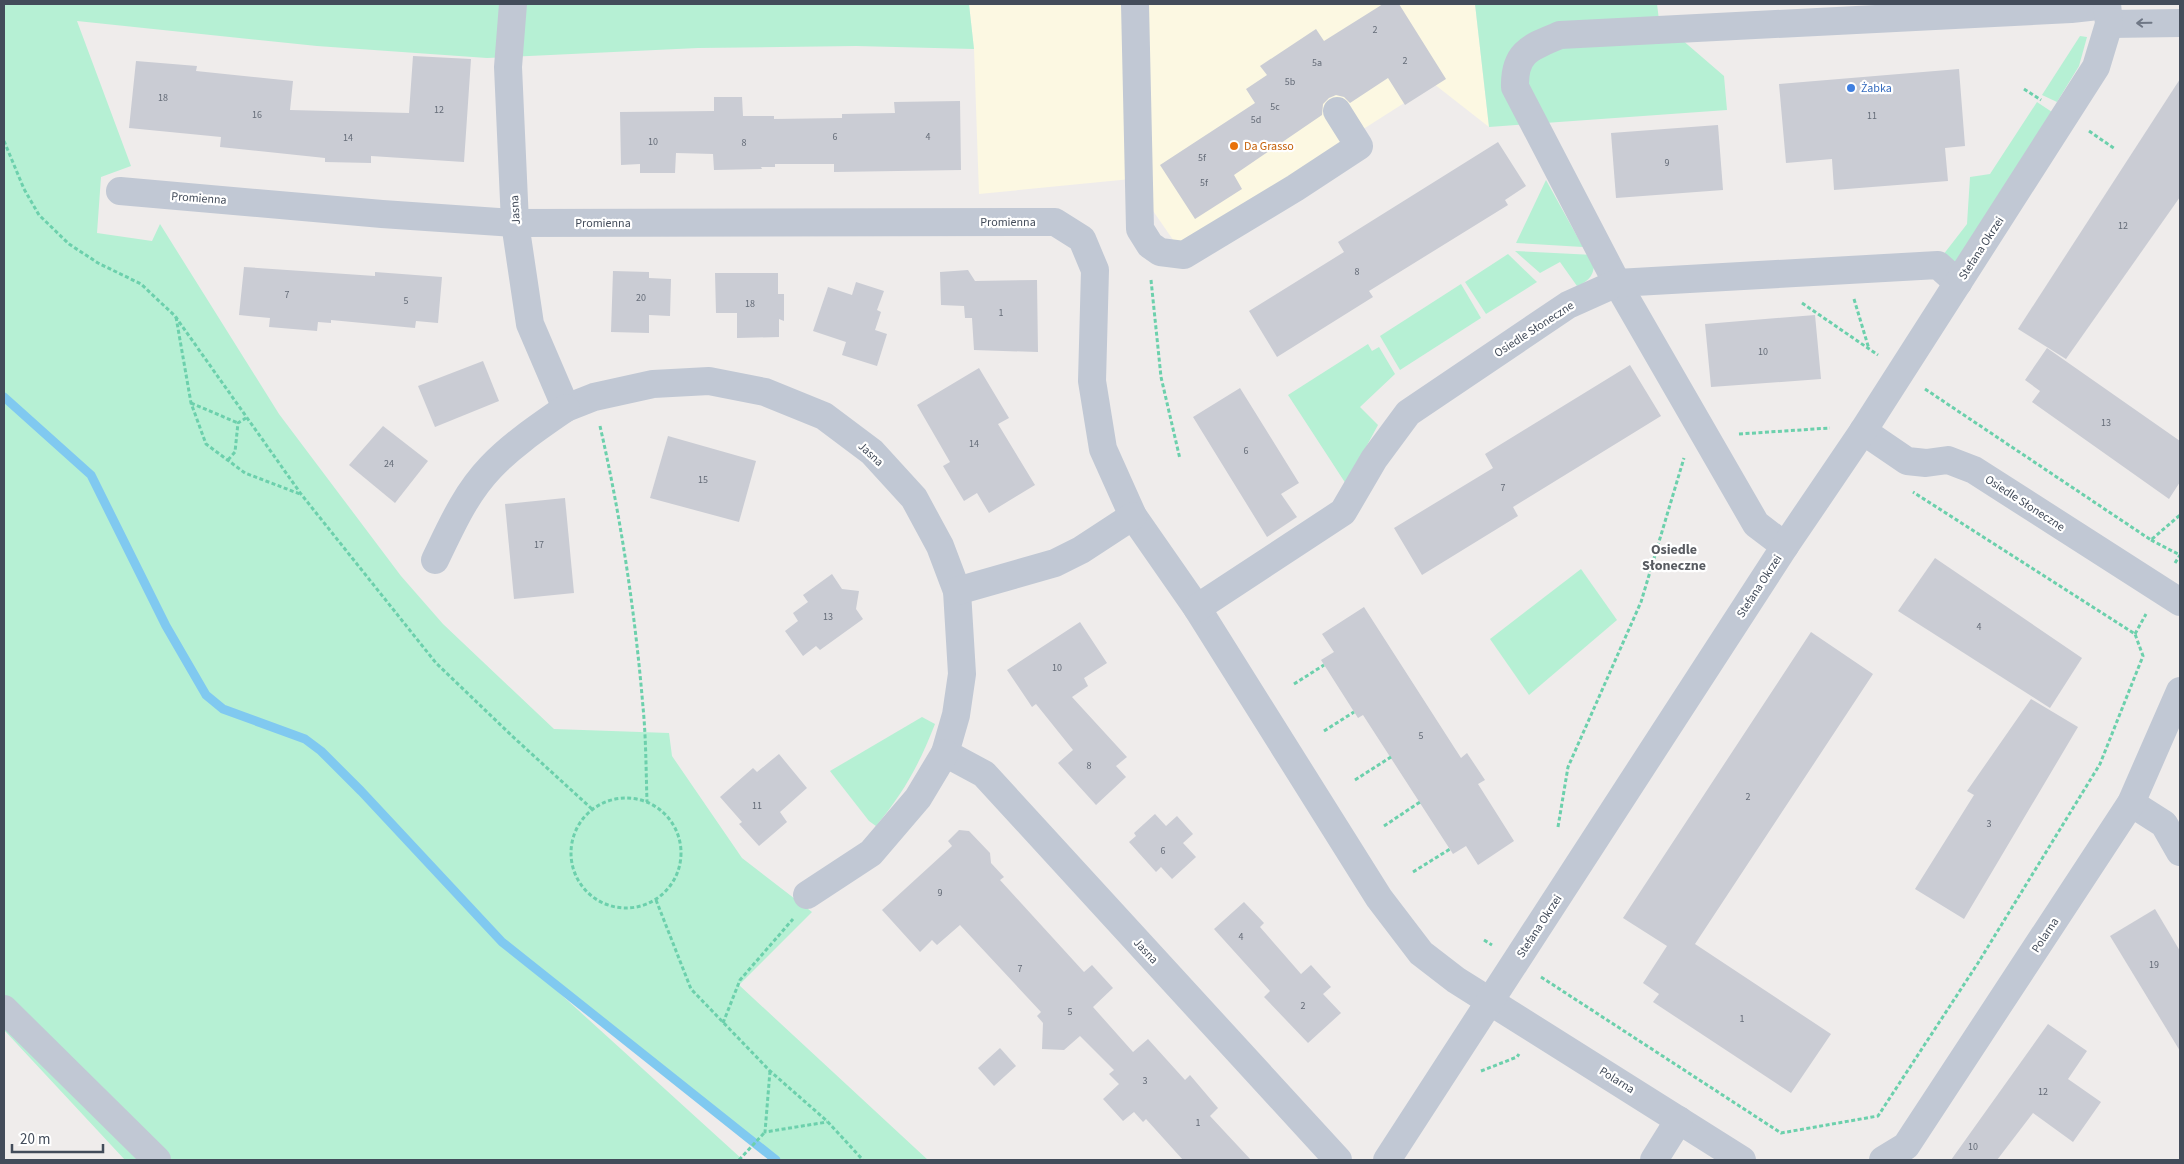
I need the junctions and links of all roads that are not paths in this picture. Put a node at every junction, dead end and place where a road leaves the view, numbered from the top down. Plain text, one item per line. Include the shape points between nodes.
1 (513, 4) edge
2 (1135, 4) edge
3 (2108, 11) edge
4 (2180, 22) edge
5 (1337, 111) dead end
6 (120, 191) dead end
7 (515, 223) junction
8 (1082, 239) joint
9 (1617, 283) junction
10 (1958, 283) junction
11 (566, 408) junction
12 (1863, 431) junction
13 (1133, 516) junction
14 (1785, 546) junction
15 (436, 560) dead end
16 (957, 591) junction
17 (2180, 602) edge
18 (1197, 608) junction
19 (2180, 691) edge
20 (946, 753) junction
21 (2131, 803) junction
22 (2180, 852) edge
23 (807, 895) road end
24 (1491, 1000) junction
25 (4, 1009) edge
26 (1679, 1120) junction
27 (157, 1160) edge
28 (1338, 1160) edge
29 (1387, 1160) edge
30 (1654, 1160) edge
31 (1742, 1160) edge
32 (1883, 1160) edge

1 - 7 street, Jasna via 508,67
2 - 5 street via 1140,229 1150,245 1160,252 1184,255 1360,146
4 -> 3 street
3 - 9 street via 2071,9 1560,35 1537,45 1525,52 1518,63 1515,87
3 - 10 street, Stefana Okrzei via 2096,67
6 - 7 street, Promienna
7 - 8 street, Promienna via 1055,222
7 - 11 street, Jasna via 530,324
8 - 13 street, Polarna via 1095,270 1092,381 1103,449
9 - 10 street, Osiedle Słoneczne via 1938,265
9 - 14 street via 1756,524
9 - 18 street, Osiedle Słoneczne via 1568,305 1408,413 1374,459 1343,512
10 - 12 street, Stefana Okrzei
11 - 15 street, Jasna via 489,468 456,516
11 - 16 street, Jasna via 594,397 653,384 709,381 765,392 824,416 872,452 914,498 940,546
12 - 14 street, Stefana Okrzei
12 - 17 street, Osiedle Słoneczne via 1907,461 1948,460 1974,470
13 - 16 street via 1081,550 1054,563
13 - 18 street, Polarna
14 - 24 street, Stefana Okrzei
16 - 20 street, Jasna via 962,674
18 - 24 street, Polarna via 1406,936 1421,953 1456,980
19 - 21 street, Polarna
20 - 23 street, Jasna via 918,798 872,853
20 - 28 street, Jasna via 984,774
21 - 22 street via 2164,824
21 - 32 street, Polarna via 1906,1146
24 - 26 street, Polarna
24 - 29 street, Stefana Okrzei
25 - 27 street
26 - 30 street
26 - 31 street, Polarna

